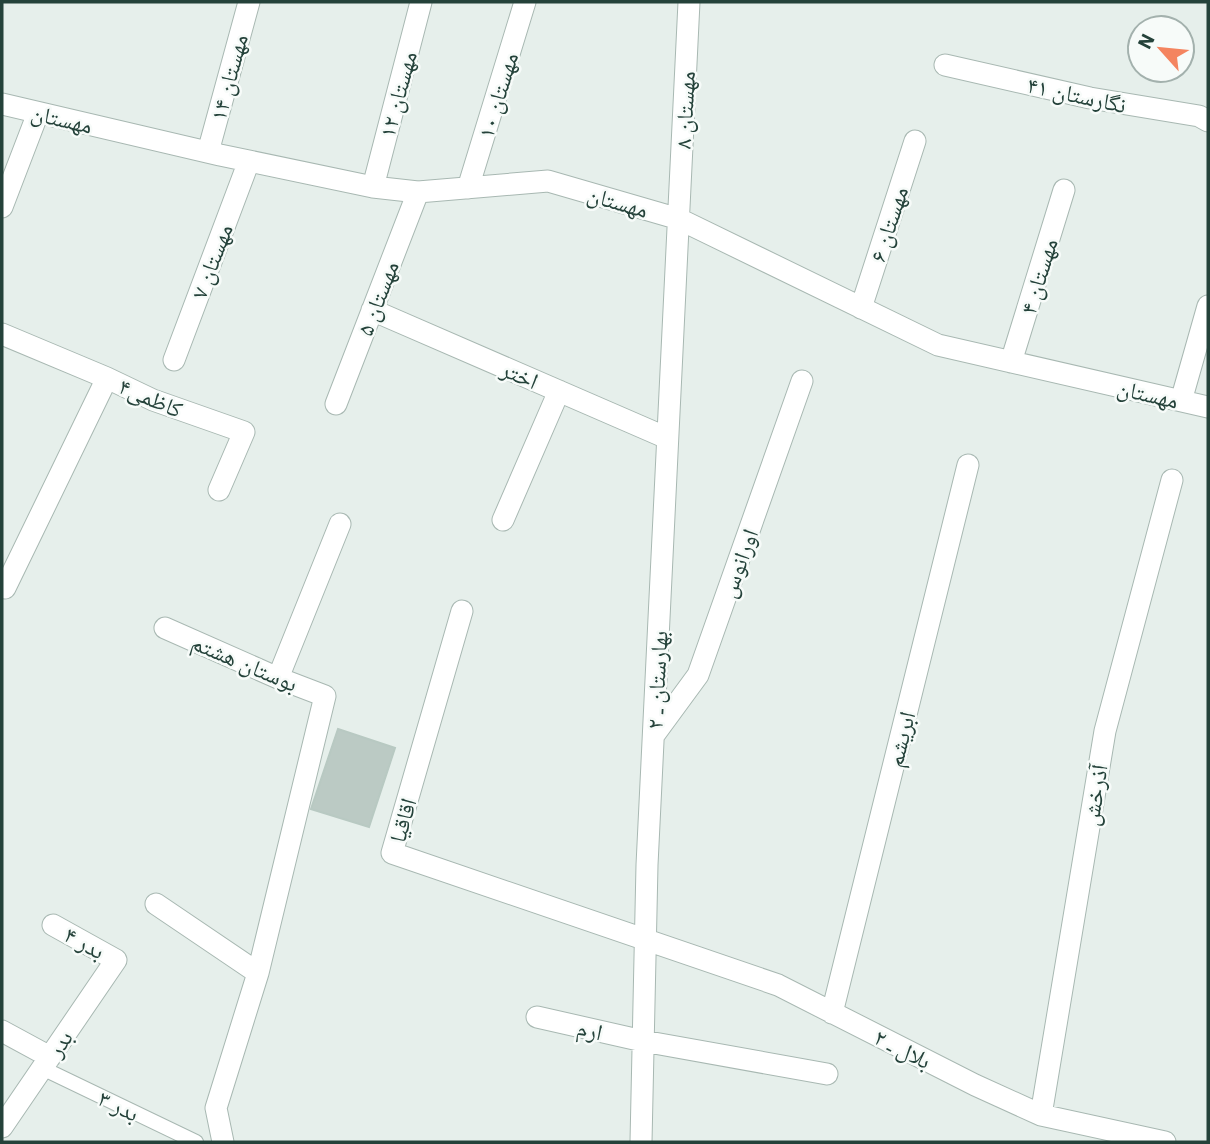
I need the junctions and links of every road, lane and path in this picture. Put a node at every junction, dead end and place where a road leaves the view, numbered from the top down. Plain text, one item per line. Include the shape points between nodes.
1 (249, 2) edge
2 (421, 2) edge
3 (525, 2) edge
4 (689, 2) edge
5 (945, 65) dead end
6 (2, 104) edge
7 (38, 113) junction
8 (1208, 121) edge
9 (915, 141) dead end
10 (208, 152) junction
11 (249, 161) junction
12 (373, 187) junction
13 (468, 188) junction
14 (1064, 190) dead end
15 (418, 192) junction
16 (2, 207) edge
17 (679, 219) junction
18 (1208, 306) edge
19 (862, 308) junction
20 (372, 310) junction
21 (2, 334) edge
22 (174, 360) dead end
23 (1011, 362) junction
24 (107, 378) junction
25 (802, 381) dead end
26 (559, 391) junction
27 (1181, 401) junction
28 (336, 404) dead end
29 (1208, 407) edge
30 (667, 438) junction
31 (968, 465) dead end
32 (1172, 480) dead end
33 (219, 490) dead end
34 (503, 520) dead end
35 (340, 524) dead end
36 (5, 588) dead end
37 (462, 611) dead end
38 (165, 628) dead end
39 (278, 678) junction
40 (654, 735) junction
41 (156, 904) dead end
42 (53, 925) dead end
43 (645, 938) junction
44 (116, 960) joint
45 (258, 973) junction
46 (832, 1013) junction
47 (537, 1017) dead end
48 (2, 1031) edge
49 (643, 1041) junction
50 (46, 1063) junction
51 (827, 1074) dead end
52 (1041, 1115) junction
53 (2, 1126) edge
54 (196, 1142) edge
55 (223, 1142) edge
56 (641, 1142) edge
57 (1165, 1142) edge

1 - 10 street, مهستان ۱۴
2 - 12 street, مهستان ۱۲
3 - 13 street, مهستان ۱۰
4 - 17 street, مهستان ۸
5 - 8 street, نگارستان ۴۱
6 - 7 street, مهستان
7 - 10 street, مهستان
7 - 16 street
9 - 19 street, مهستان ۶
10 - 11 street, مهستان
11 - 12 street, مهستان
11 - 22 street, مهستان ۷
12 - 15 street, مهستان
13 - 15 street, مهستان
13 - 17 street, مهستان via 548,181
14 - 23 street, مهستان ۴
15 - 20 street, مهستان ۵
17 - 19 street, مهستان
17 - 30 street, بهارستان ـ ۲
18 - 27 street
19 - 23 street, مهستان via 938,345
20 - 26 street, اختر
20 - 28 street, مهستان ۵
21 - 24 street, کاظمی۴
23 - 27 street, مهستان
24 - 33 street, کاظمی۴ via 153,400 244,432
24 - 36 street
25 - 40 street, اورانوس via 698,675
26 - 30 street, اختر
26 - 34 street
27 - 29 street, مهستان
30 - 40 street, بهارستان ـ ۲
31 - 46 street, ابریشم
32 - 52 street, آذرخش via 1105,731
35 - 39 street
37 - 43 street, اقاقیا via 392,853
38 - 39 street, بوستان هشتم
39 - 45 street, بوستان هشتم via 325,696
40 - 43 street, بهارستان ـ ۲
41 - 45 street
42 - 44 street, بدر ۴
43 - 46 street, بلال ـ ۲ via 778,985
43 - 49 street, بهارستان ـ ۲
44 - 50 street, بدر
45 - 55 street via 216,1108
46 - 52 street, بلال ـ ۲
47 - 49 street, ارم
48 - 50 street
49 - 51 street, ارم
49 - 56 street, بهارستان ـ ۲
50 - 53 street, بدر
50 - 54 lane, بدر ۳
52 - 57 street, بلال ـ ۲

